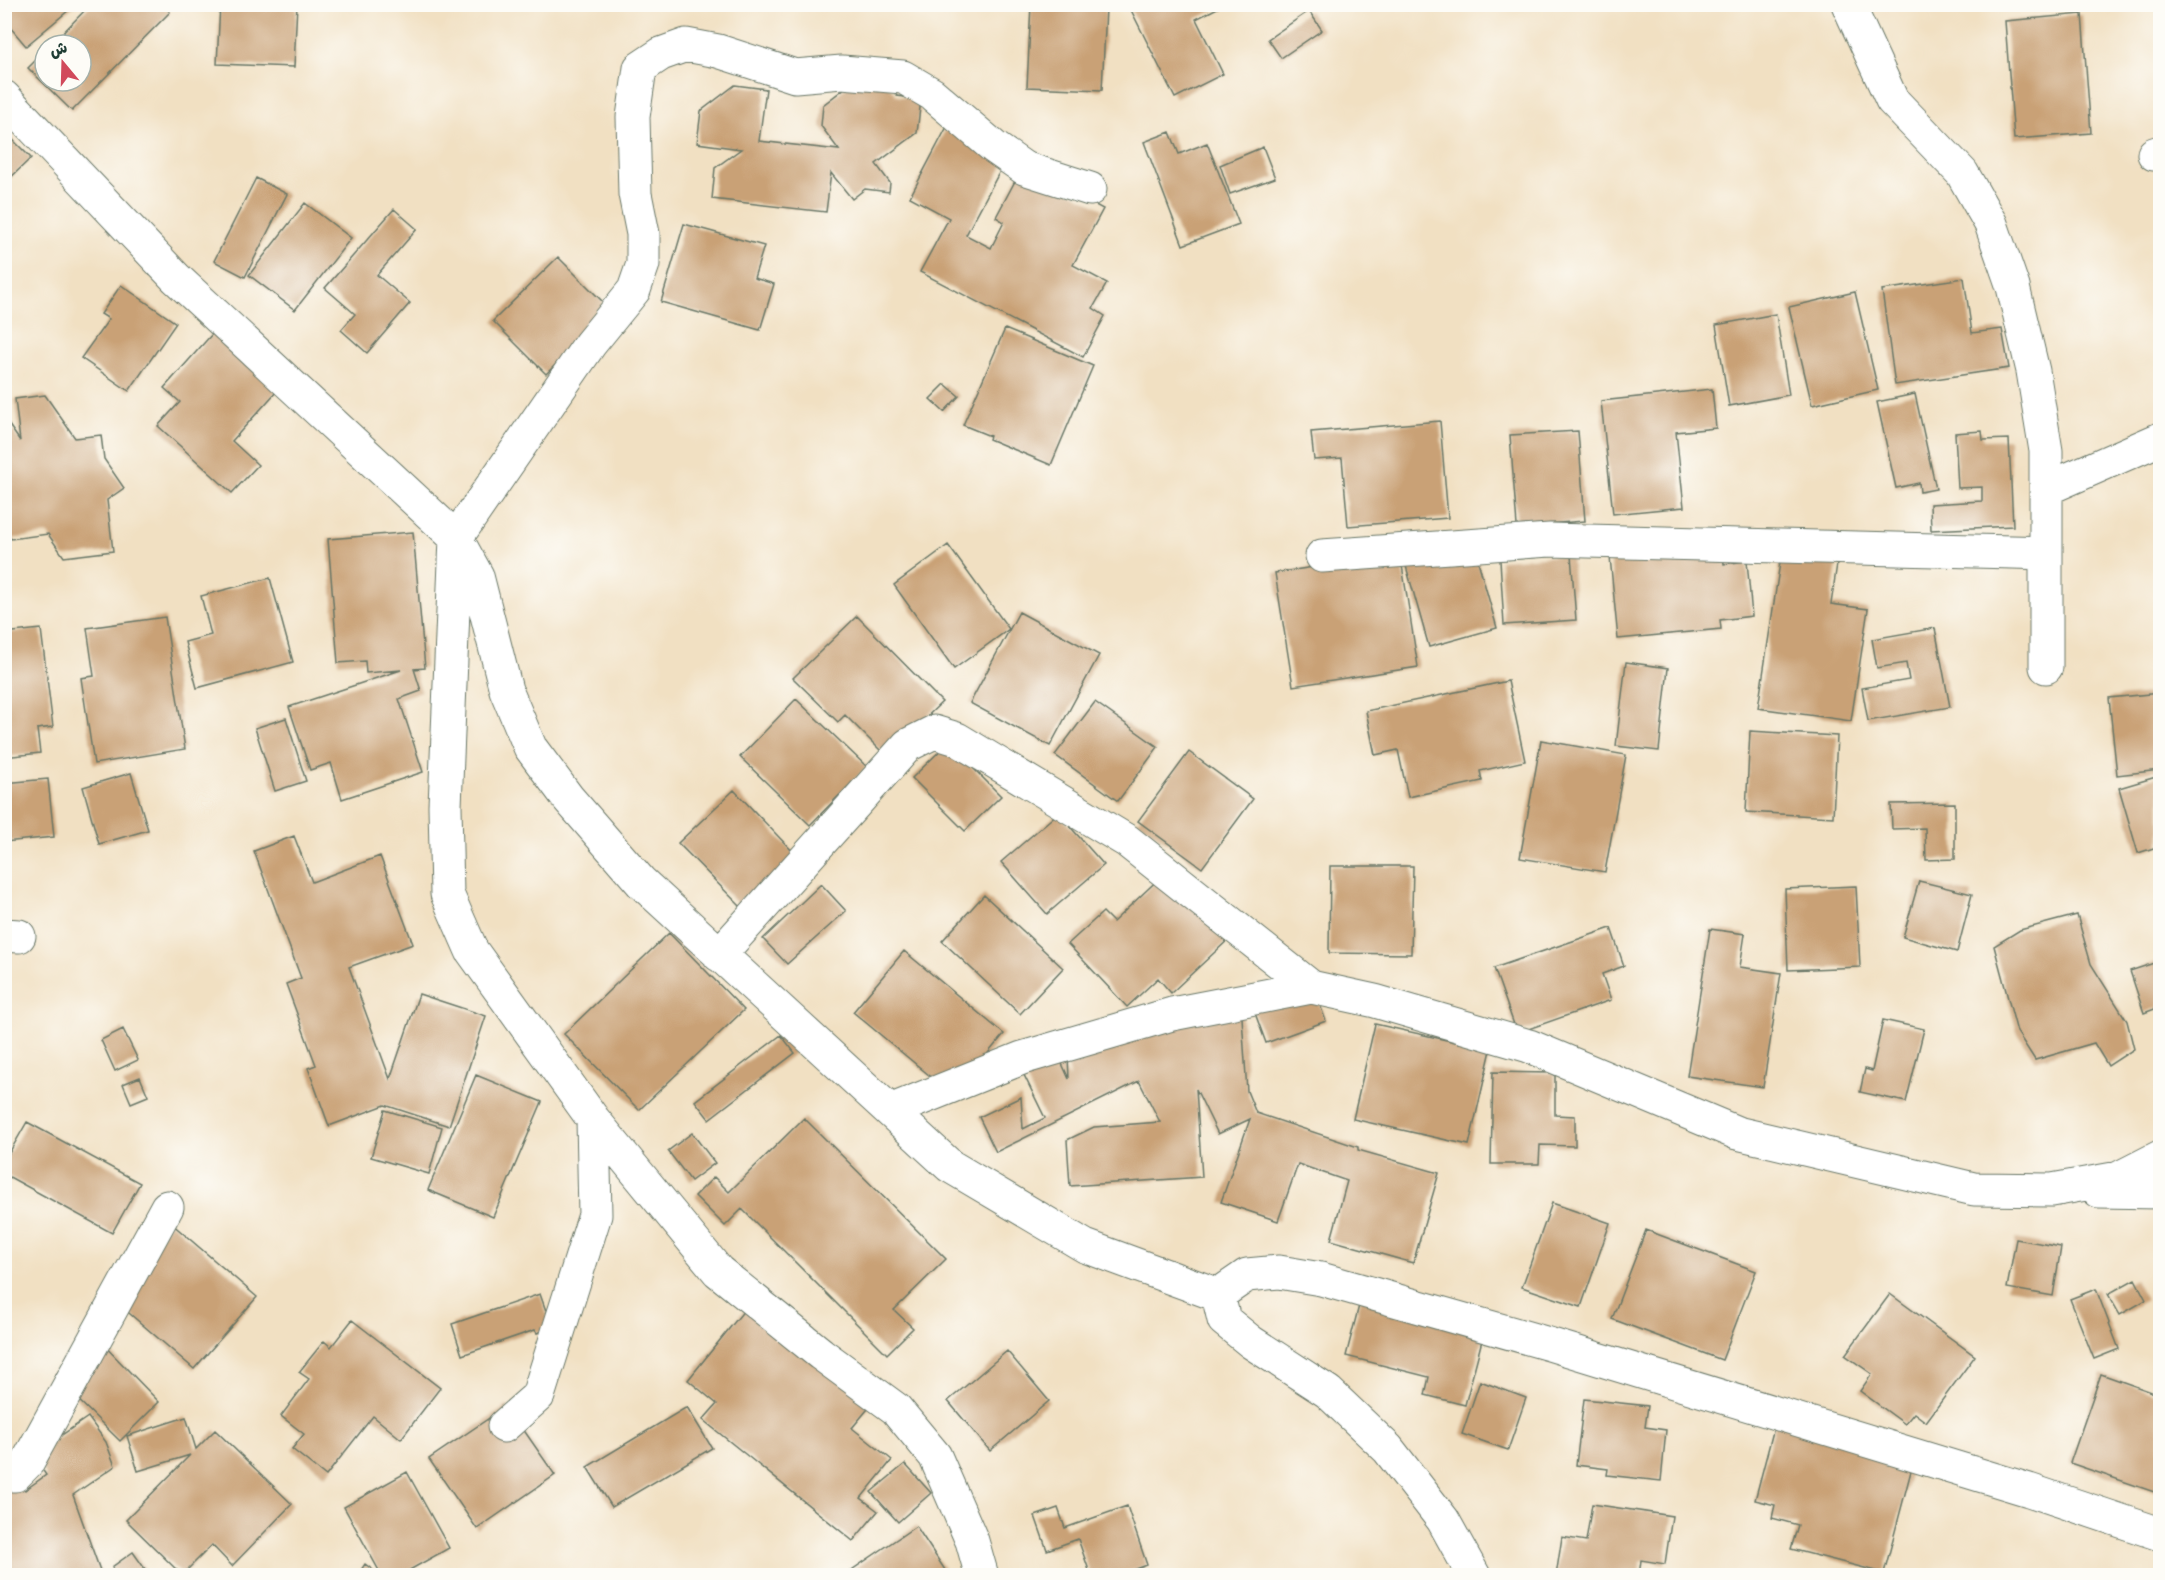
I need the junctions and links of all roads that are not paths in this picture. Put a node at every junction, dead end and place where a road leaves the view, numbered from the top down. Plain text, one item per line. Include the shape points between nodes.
1 (1848, 4) edge
2 (4, 97) edge
3 (1090, 189) dead end
4 (2160, 439) edge
5 (2046, 489) junction
6 (456, 538) junction
7 (2046, 553) junction
8 (1322, 555) dead end
9 (2046, 667) dead end
10 (719, 955) junction
11 (1311, 987) junction
12 (890, 1111) junction
13 (592, 1119) junction
14 (2160, 1157) edge
15 (2052, 1190) junction
16 (2160, 1192) edge
17 (166, 1207) dead end
18 (1218, 1295) junction
19 (504, 1426) dead end
20 (4, 1475) edge
21 (2160, 1534) edge
22 (1467, 1562) edge
23 (982, 1575) edge
24 (1488, 1575) edge

1 - 5 street via 1892,100 1962,173 1991,224 2013,287 2033,371 2046,451
2 - 6 street via 176,278
3 - 6 street via 1024,168 932,94 903,77 842,72 795,76 686,45 661,54 640,68 633,117 635,194 643,234 643,264 634,290 590,344
4 - 5 street
5 - 7 street
6 - 10 street via 477,576 506,690 530,747 640,882
6 - 13 street via 445,806 447,894 472,951
7 - 8 street via 1550,540
7 - 9 street
10 - 11 street via 908,745 934,732 957,739 1127,841
10 - 12 street
11 - 12 street via 1172,1014 1022,1058
11 - 15 street via 1375,1000 1529,1046 1737,1133 1974,1189
12 - 18 street via 950,1166 1085,1246
13 - 19 street via 595,1215 538,1396
13 - 23 street via 718,1271 903,1417 935,1456 972,1541
14 - 15 street via 2119,1178
15 - 16 street
17 - 20 street via 27,1463 15,1475
18 - 21 street via 1247,1275 1279,1272 1321,1279 1549,1344 2029,1490
18 - 22 street via 1224,1320 1328,1392 1388,1449 1443,1520
22 - 24 street

